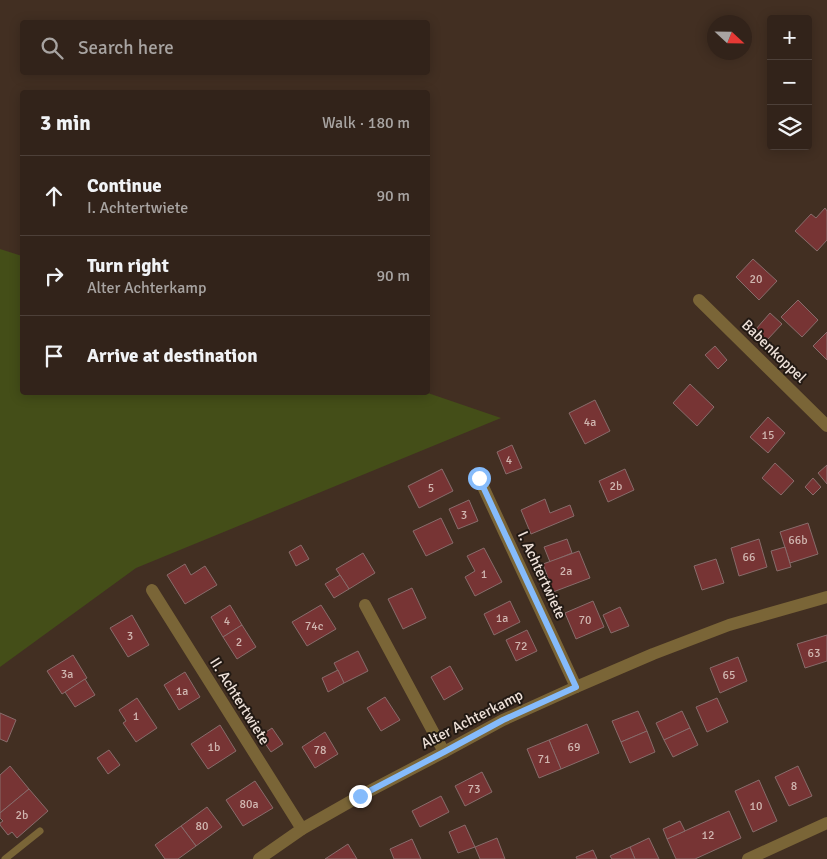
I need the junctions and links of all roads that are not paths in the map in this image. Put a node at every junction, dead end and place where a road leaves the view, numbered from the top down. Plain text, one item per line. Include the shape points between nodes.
1 (699, 300) dead end
2 (827, 426) edge
3 (479, 478) dead end
4 (152, 590) dead end
5 (827, 597) edge
6 (365, 605) dead end
7 (576, 687) junction
8 (444, 752) junction
9 (827, 823) edge
10 (302, 829) junction
11 (40, 831) dead end
12 (5, 859) edge
13 (259, 859) edge
14 (748, 859) edge

1 - 2 street, Babenkoppel
3 - 7 street, I. Achtertwiete
4 - 10 street, II. Achtertwiete
5 - 7 street, Alter Achterkamp via 729,624
6 - 8 street
7 - 8 street, Alter Achterkamp via 503,720
8 - 10 street, Alter Achterkamp
9 - 14 street
10 - 13 street, Alter Achterkamp
11 - 12 lane

